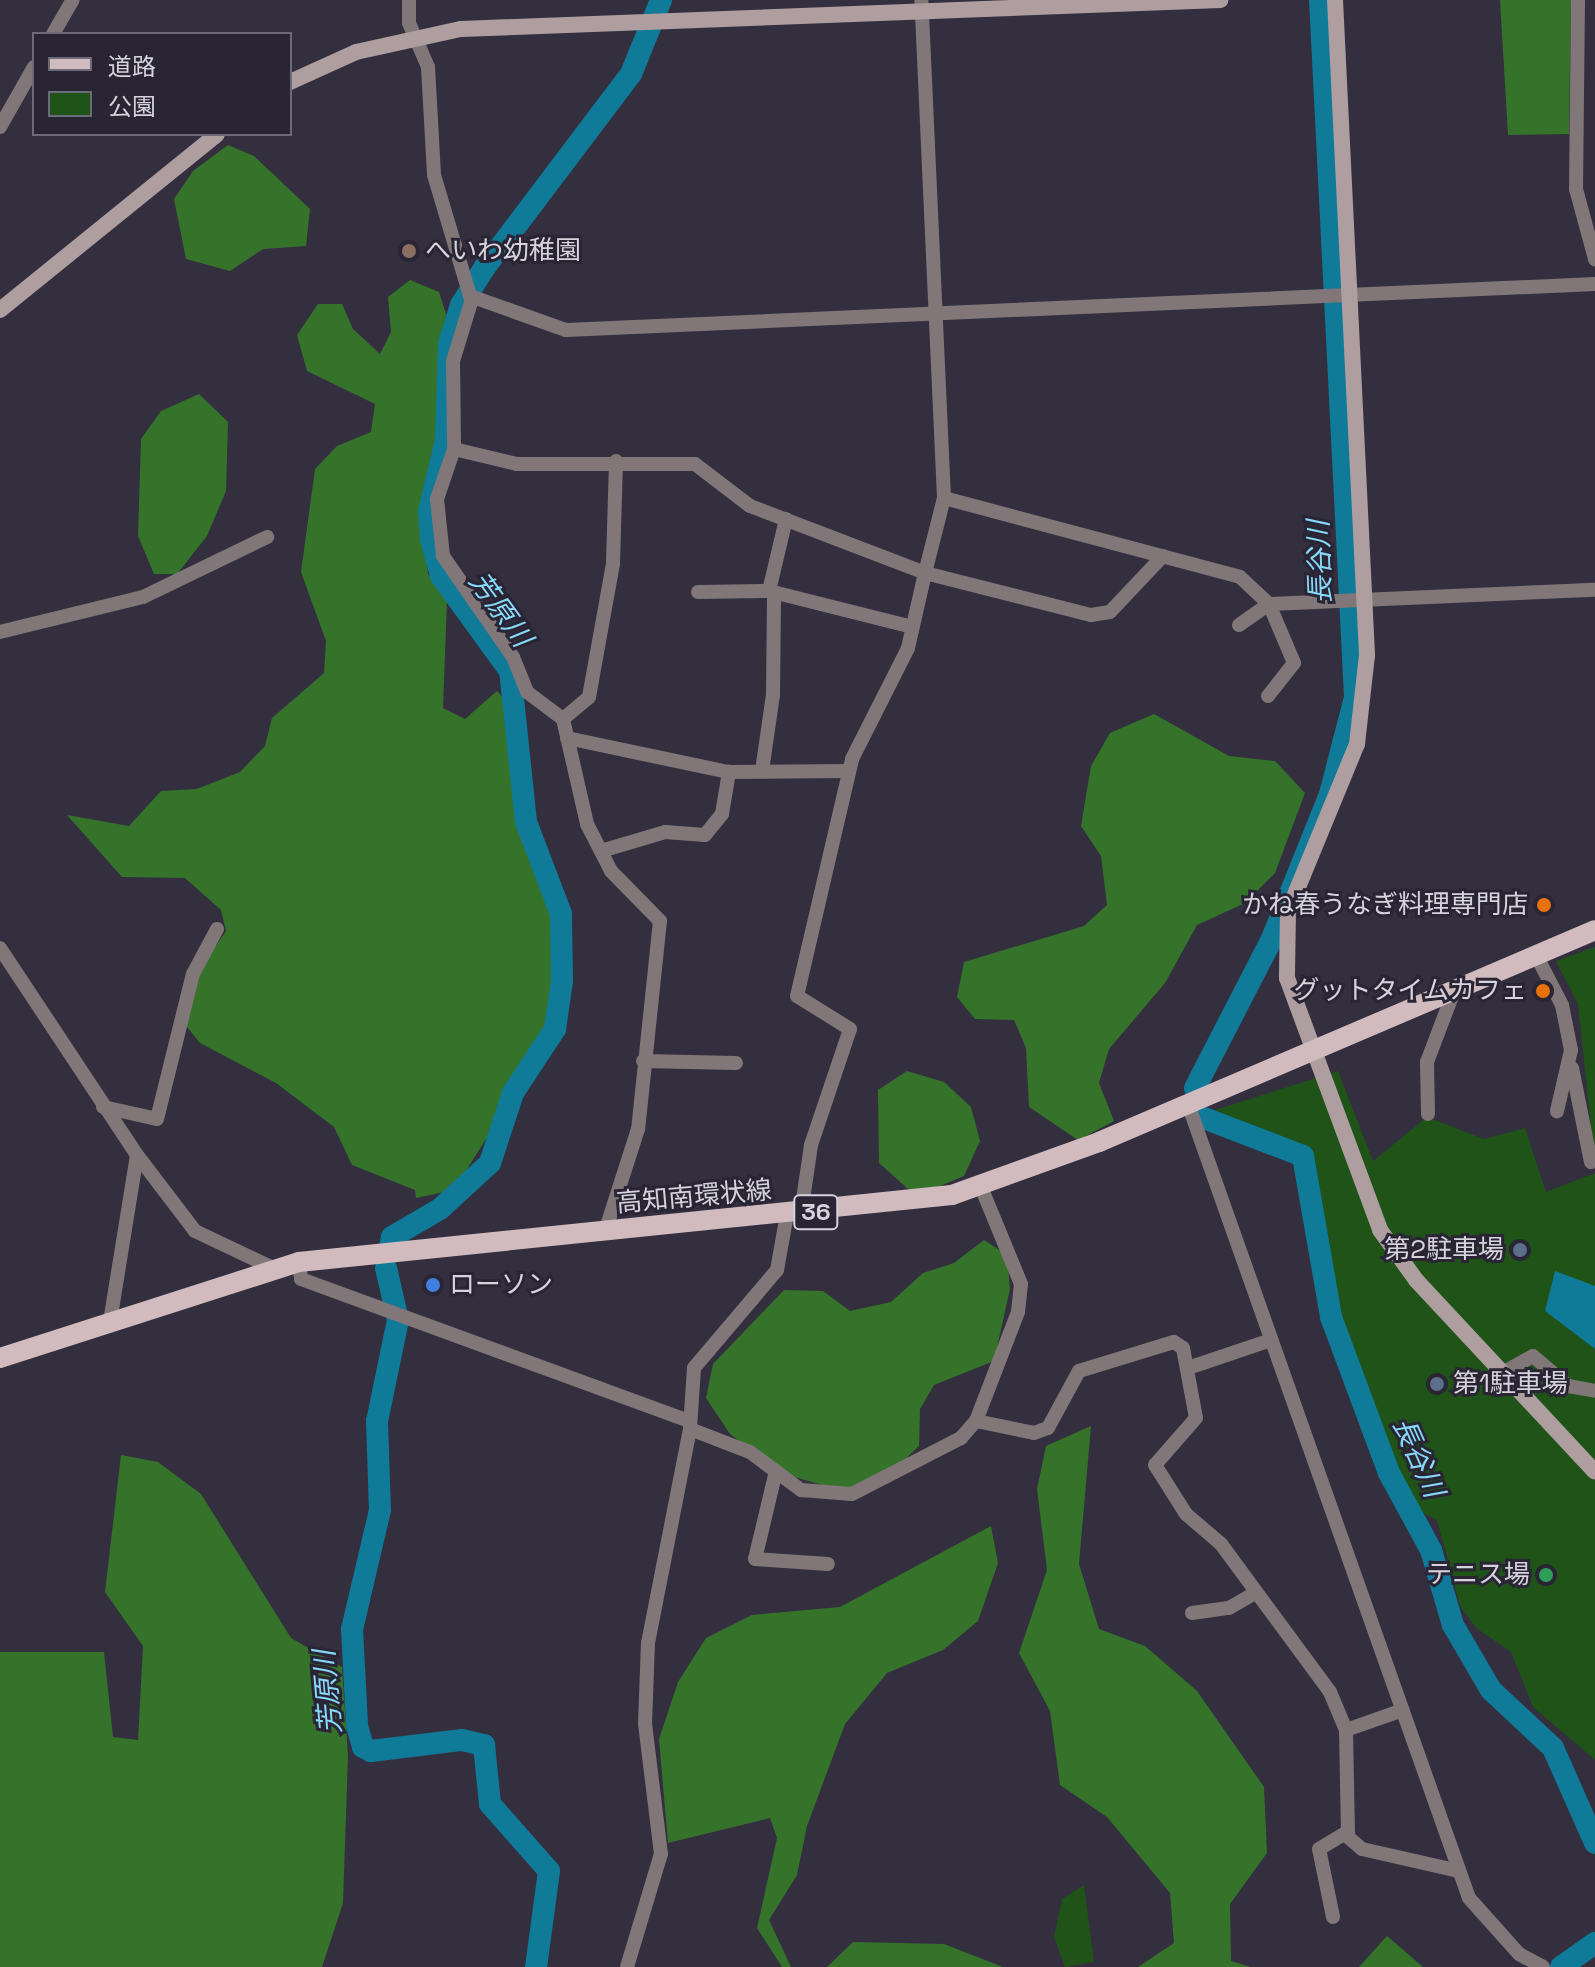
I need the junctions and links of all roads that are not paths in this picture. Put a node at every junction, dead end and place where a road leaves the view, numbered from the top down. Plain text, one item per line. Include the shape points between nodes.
1 (73, 0) edge
2 (409, 0) edge
3 (1220, 0) edge
4 (1335, 0) edge
5 (1578, 0) edge
6 (921, 5) edge
7 (54, 32) edge
8 (414, 35) junction
9 (1595, 67) edge
10 (1577, 68) junction
11 (32, 71) edge
12 (292, 81) edge
13 (0, 127) edge
14 (215, 136) edge
15 (1595, 259) edge
16 (1595, 284) edge
17 (469, 292) junction
18 (1342, 295) junction
19 (0, 310) edge
20 (934, 312) junction
21 (454, 449) junction
22 (616, 461) junction
23 (944, 498) junction
24 (786, 519) junction
25 (267, 537) dead end
26 (1163, 556) junction
27 (925, 573) junction
28 (1595, 590) edge
29 (698, 592) dead end
30 (771, 592) junction
31 (1357, 600) junction
32 (1269, 604) junction
33 (1239, 625) dead end
34 (912, 627) junction
35 (0, 632) edge
36 (1268, 696) dead end
37 (563, 719) junction
38 (567, 738) junction
39 (762, 771) junction
40 (848, 771) junction
41 (729, 772) junction
42 (601, 851) junction
43 (217, 929) dead end
44 (1595, 930) edge
45 (0, 948) edge
46 (1536, 955) junction
47 (1454, 991) junction
48 (1311, 1053) junction
49 (643, 1061) junction
50 (736, 1063) dead end
51 (1572, 1068) junction
52 (1188, 1104) junction
53 (103, 1107) junction
54 (1557, 1111) dead end
55 (1428, 1114) dead end
56 (137, 1155) junction
57 (1591, 1162) dead end
58 (981, 1187) junction
59 (794, 1214) junction
60 (605, 1232) junction
61 (299, 1262) junction
62 (273, 1268) junction
63 (110, 1322) junction
64 (1271, 1340) junction
65 (0, 1358) edge
66 (1188, 1368) junction
67 (1504, 1372) junction
68 (1595, 1391) edge
69 (976, 1421) junction
70 (689, 1424) junction
71 (776, 1471) junction
72 (1595, 1472) edge
73 (828, 1564) dead end
74 (1255, 1593) junction
75 (1192, 1613) dead end
76 (1403, 1710) junction
77 (1346, 1730) junction
78 (1347, 1832) junction
79 (1459, 1871) junction
80 (1333, 1917) dead end
81 (627, 1967) edge
82 (1543, 1967) edge

1 - 7 street
2 - 8 street
3 - 6 street
4 - 18 street
5 - 10 street
6 - 8 street
6 - 20 street
8 - 12 street
8 - 17 street via 428,67 434,175
9 - 10 street
10 - 15 street via 1576,189
11 - 13 street
14 - 19 street
16 - 18 street
17 - 20 street via 566,330
17 - 21 street via 450,383
18 - 20 street
18 - 31 street
20 - 23 street
21 - 22 street via 517,464
21 - 37 street via 437,499 443,556 513,657 527,692
22 - 24 street via 695,464 750,506
22 - 37 street via 613,563 589,697
23 - 26 street
23 - 27 street
24 - 27 street
24 - 30 street
25 - 35 street via 143,597
26 - 27 street via 1110,612 1091,615
26 - 32 street via 1240,577
27 - 34 street
28 - 31 street
29 - 30 street
30 - 34 street
30 - 39 street via 773,695
31 - 32 street
31 - 48 street via 1367,655 1357,744 1284,931 1287,978
32 - 33 street
32 - 36 street via 1294,663
34 - 40 street
37 - 38 street
38 - 41 street
38 - 42 street via 576,792
39 - 40 street
39 - 41 street
40 - 59 street via 797,996 850,1029
41 - 42 street via 722,814 705,835 665,832
42 - 49 street via 634,900 660,921
43 - 53 street via 193,974 157,1119
44 - 46 main road, 高知南環状線 / 36
45 - 53 street
46 - 47 main road, 高知南環状線 / 36
46 - 51 street via 1562,1005
47 - 48 main road, 高知南環状線 / 36
47 - 55 street via 1427,1062
48 - 52 main road, 高知南環状線 / 36
48 - 67 street via 1380,1230
49 - 50 street
49 - 60 street via 638,1129
51 - 54 street via 1555,1096
51 - 57 street
52 - 58 main road, 高知南環状線 / 36
52 - 64 street
53 - 56 street
56 - 62 street via 195,1231
56 - 63 street
58 - 59 main road, 高知南環状線 / 36 via 908,1203
58 - 69 street via 1021,1284 1018,1312
59 - 60 main road, 高知南環状線 / 36
59 - 70 street via 777,1270 700,1355
60 - 61 main road, 高知南環状線 / 36
61 - 62 main road, 高知南環状線 / 36
61 - 70 street via 301,1279
62 - 63 main road, 高知南環状線 / 36
63 - 65 main road, 高知南環状線 / 36
64 - 66 street
64 - 76 street
66 - 69 street via 1183,1348 1157,1343 1079,1371 1048,1428 1034,1433
66 - 74 street via 1196,1418 1155,1465 1186,1514 1221,1544
67 - 68 street via 1533,1356 1568,1386
67 - 72 street
69 - 71 street via 961,1438 852,1494 812,1494
70 - 71 street via 750,1452
70 - 81 street via 648,1643 645,1724 661,1854
71 - 73 street via 755,1559
74 - 75 street via 1229,1608
74 - 77 street via 1330,1692
76 - 77 street
76 - 79 street
77 - 78 street
78 - 79 street via 1362,1849
78 - 80 street via 1319,1849
79 - 82 street via 1489,1925

